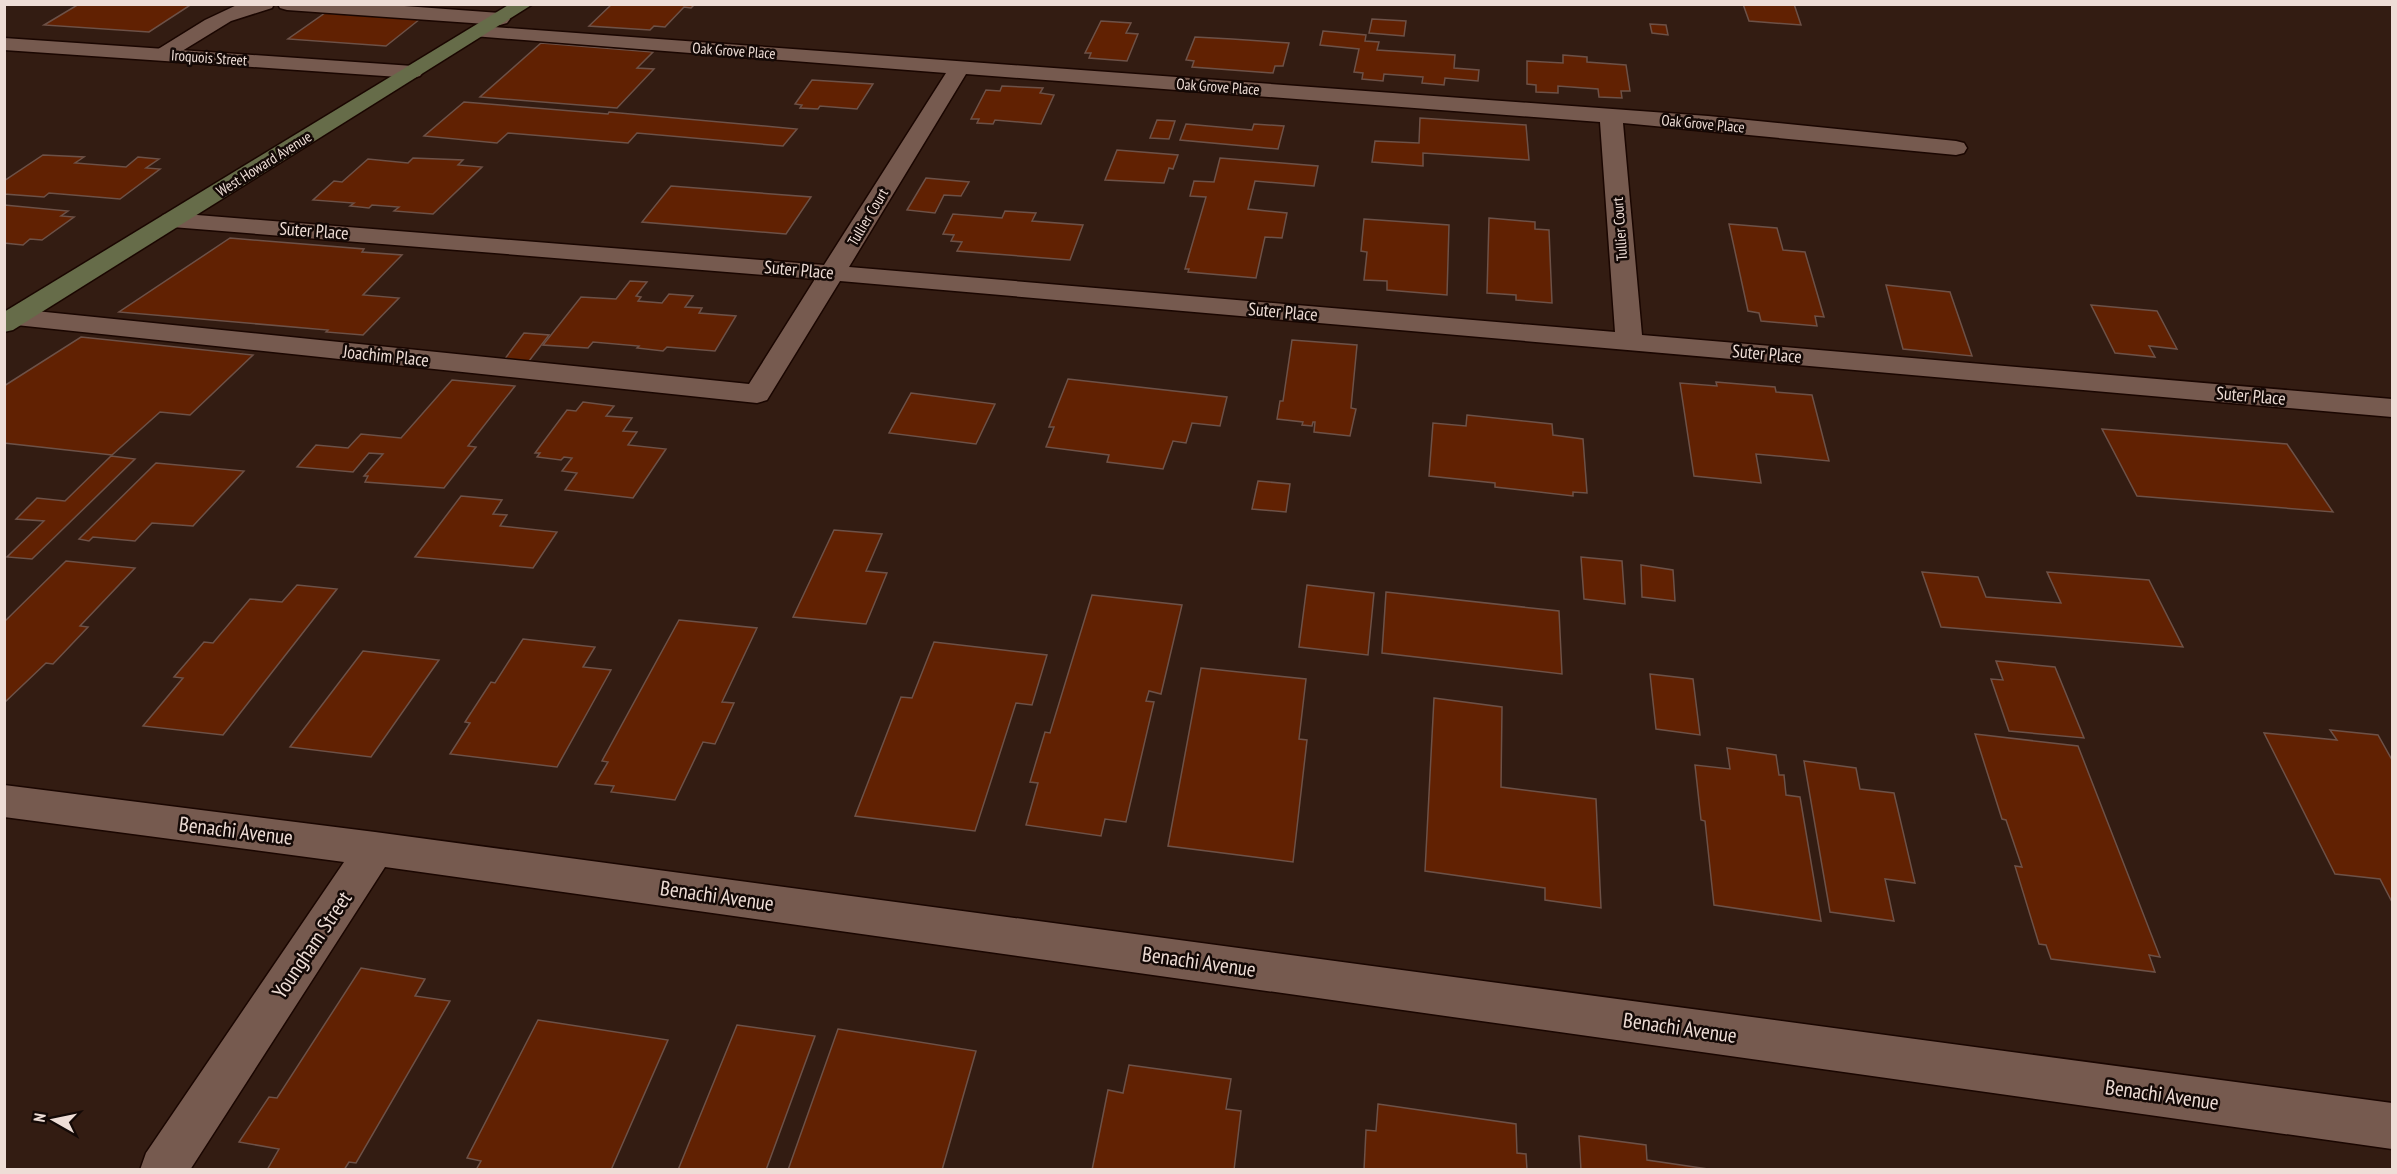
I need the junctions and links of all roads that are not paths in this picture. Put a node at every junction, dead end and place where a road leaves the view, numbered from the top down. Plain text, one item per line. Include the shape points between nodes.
1 (265, 4) edge
2 (287, 4) edge
3 (524, 4) edge
4 (500, 19) junction
5 (480, 32) junction
6 (4, 44) edge
7 (162, 55) junction
8 (959, 68) junction
9 (414, 72) junction
10 (1611, 116) junction
11 (1956, 148) dead end
12 (172, 220) junction
13 (834, 273) junction
14 (10, 320) edge
15 (1630, 342) junction
16 (757, 394) joint
17 (2392, 408) edge
18 (4, 801) edge
19 (375, 849) junction
20 (2392, 1126) edge
21 (163, 1170) edge

1 - 7 street via 227,15
2 - 4 street
3 - 4 main road, West Howard Avenue
4 - 5 main road, West Howard Avenue
5 - 8 street, Oak Grove Place
5 - 9 main road, West Howard Avenue
6 - 7 street, Iroquois Street
7 - 9 street, Iroquois Street
8 - 10 street, Oak Grove Place
8 - 13 street, Tullier Court
9 - 12 main road, West Howard Avenue
10 - 11 street, Oak Grove Place
10 - 15 street, Tullier Court
12 - 13 street, Suter Place
12 - 14 main road, West Howard Avenue
13 - 15 street, Suter Place
13 - 16 street, Tullier Court
14 - 16 street, Joachim Place
15 - 17 street, Suter Place
18 - 19 street, Benachi Avenue
19 - 20 street, Benachi Avenue
19 - 21 street, Youngham Street

